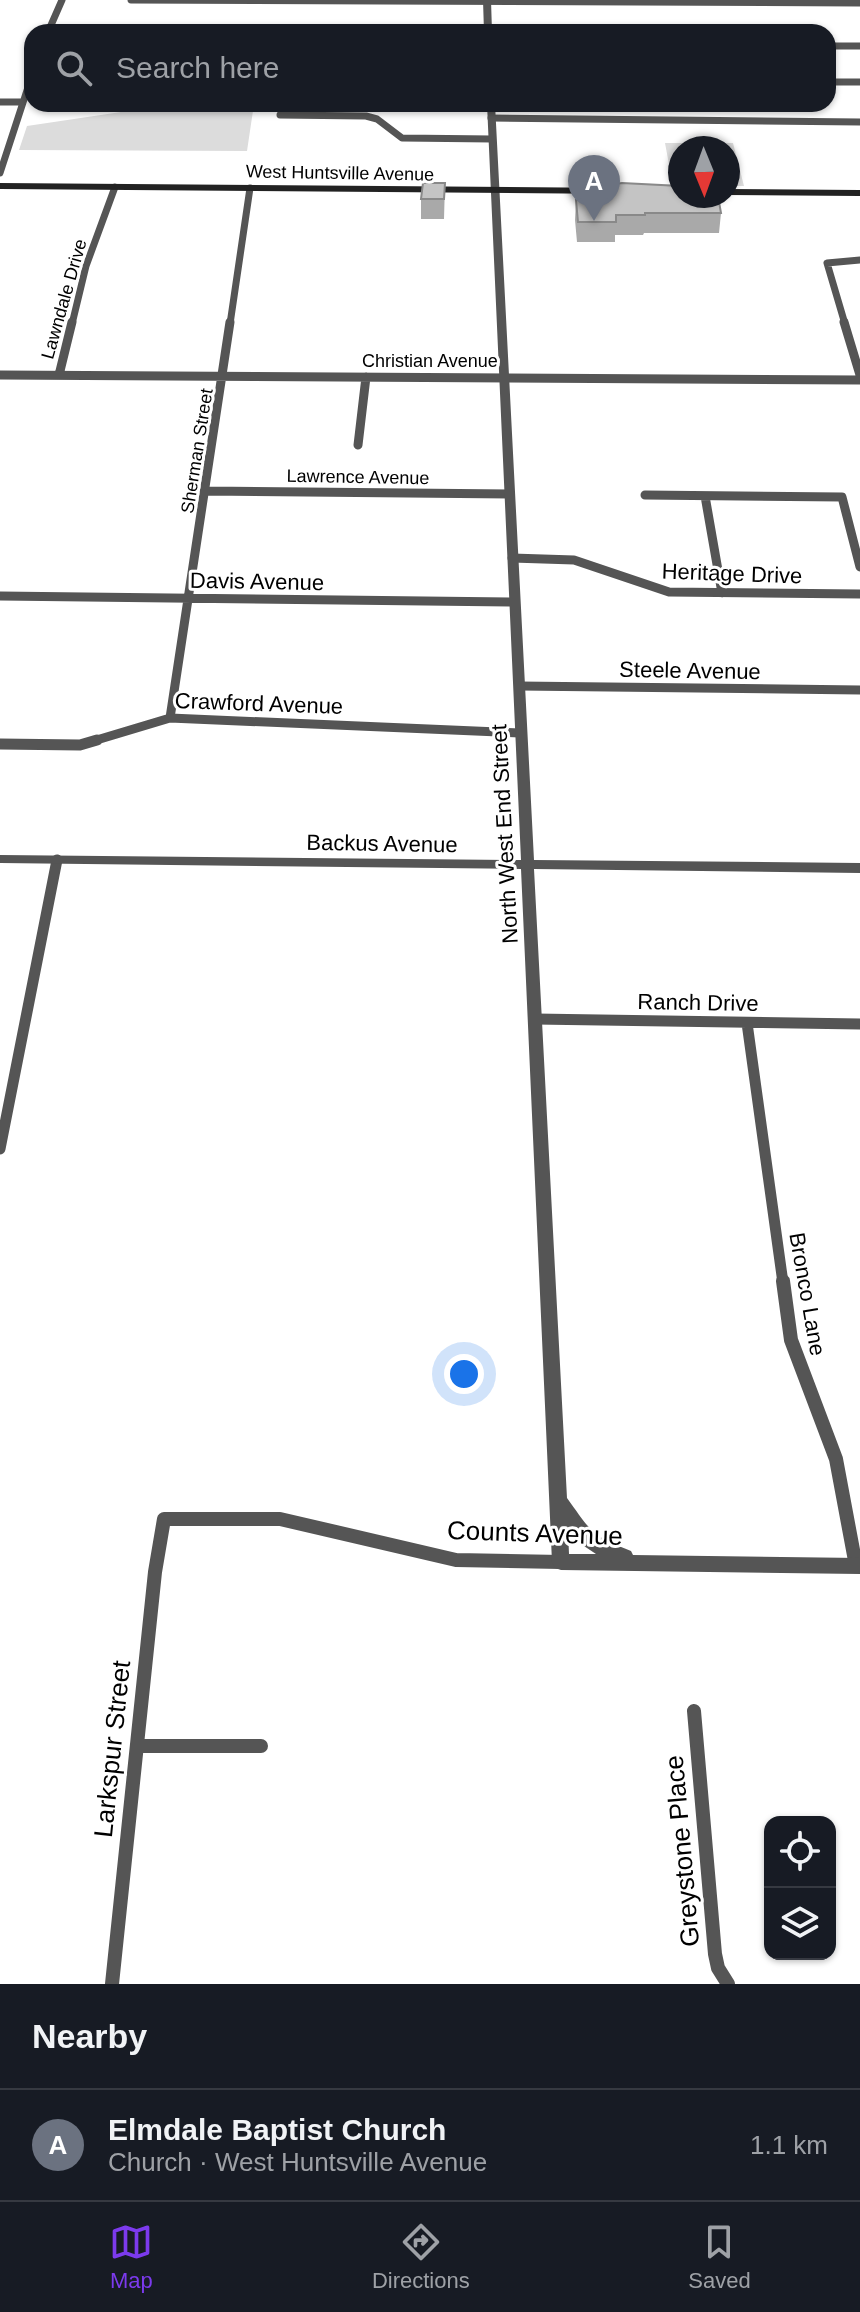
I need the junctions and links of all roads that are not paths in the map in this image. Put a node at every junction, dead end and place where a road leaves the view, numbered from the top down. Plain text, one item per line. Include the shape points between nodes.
1 (62, 0) edge
2 (131, 0) edge
3 (487, 1) edge
4 (690, 1) edge
5 (860, 3) edge
6 (52, 24) edge
7 (488, 24) edge
8 (836, 46) edge
9 (860, 46) edge
10 (836, 82) edge
11 (860, 82) edge
12 (24, 97) edge
13 (0, 102) edge
14 (22, 102) junction
15 (491, 112) edge
16 (280, 115) dead end
17 (491, 118) junction
18 (860, 122) edge
19 (492, 139) junction
20 (0, 173) edge
21 (0, 186) edge
22 (115, 187) junction
23 (250, 188) junction
24 (495, 190) junction
25 (637, 191) edge
26 (740, 192) edge
27 (860, 193) edge
28 (860, 260) edge
29 (848, 334) junction
30 (860, 334) edge
31 (0, 375) edge
32 (59, 375) junction
33 (224, 376) junction
34 (366, 377) junction
35 (505, 377) junction
36 (860, 377) edge
37 (358, 445) dead end
38 (207, 491) junction
39 (510, 494) junction
40 (645, 495) dead end
41 (705, 496) junction
42 (512, 558) junction
43 (860, 567) edge
44 (722, 593) junction
45 (860, 594) edge
46 (0, 596) edge
47 (190, 598) junction
48 (514, 602) junction
49 (519, 686) junction
50 (860, 690) edge
51 (170, 718) junction
52 (520, 733) junction
53 (0, 744) edge
54 (0, 859) edge
55 (57, 860) junction
56 (527, 865) junction
57 (860, 868) edge
58 (535, 1019) junction
59 (747, 1023) junction
60 (860, 1024) edge
61 (0, 1071) edge
62 (16, 1071) junction
63 (0, 1149) edge
64 (558, 1495) junction
65 (164, 1519) joint
66 (561, 1562) junction
67 (649, 1563) junction
68 (858, 1566) edge
69 (694, 1711) dead end
70 (137, 1746) junction
71 (261, 1746) dead end
72 (112, 1984) edge
73 (728, 1984) edge

1 - 6 street
2 - 3 street
3 - 4 street
3 - 7 street
4 - 5 street
8 - 9 street
10 - 11 street
12 - 14 street
13 - 14 street
14 - 20 street
15 - 17 street, North West End Street
16 - 19 street via 366,116 402,138
17 - 18 street
17 - 19 street, North West End Street
19 - 24 street, North West End Street
21 - 22 main road, West Huntsville Avenue
22 - 23 main road, West Huntsville Avenue
22 - 32 street, Lawndale Drive via 86,266
23 - 24 main road, West Huntsville Avenue
23 - 33 street, Sherman Street
24 - 25 main road, West Huntsville Avenue
24 - 35 street, North West End Street
26 - 27 main road
28 - 29 street via 827,265
29 - 30 street
29 - 36 street
31 - 32 street, Christian Avenue
32 - 33 street, Christian Avenue
33 - 34 street, Christian Avenue
33 - 38 street, Sherman Street
34 - 35 street, Christian Avenue
34 - 37 street
35 - 36 street, Christian Avenue
35 - 39 street, North West End Street
38 - 39 street, Lawrence Avenue
38 - 47 street, Sherman Street
39 - 42 street, North West End Street
40 - 41 street
41 - 43 street via 842,497
41 - 44 street
42 - 44 street, Heritage Drive via 574,560 669,592
42 - 48 street, North West End Street
44 - 45 street, Heritage Drive
46 - 47 street, Davis Avenue
47 - 48 street, Davis Avenue
47 - 51 street, Sherman Street
48 - 49 street, North West End Street
49 - 50 street, Steele Avenue
49 - 52 street, North West End Street
51 - 52 street, Crawford Avenue
51 - 53 street, Crawford Avenue via 80,745
52 - 56 street, North West End Street
54 - 55 street, Backus Avenue
55 - 56 street, Backus Avenue
55 - 62 street
56 - 57 street, Backus Avenue
56 - 58 street, North West End Street
58 - 59 street, Ranch Drive
58 - 64 street, North West End Street
59 - 60 street, Ranch Drive
59 - 68 street, Bronco Lane via 791,1340 836,1459
61 - 62 street
62 - 63 street
64 - 66 street, North West End Street
64 - 67 street via 569,1521 592,1544
65 - 66 street, Counts Avenue via 280,1519 441,1558
65 - 70 street, Larkspur Street
66 - 67 street, Counts Avenue
67 - 68 street, Counts Avenue
69 - 73 street, Greystone Place via 715,1954
70 - 71 street
70 - 72 street, Larkspur Street

